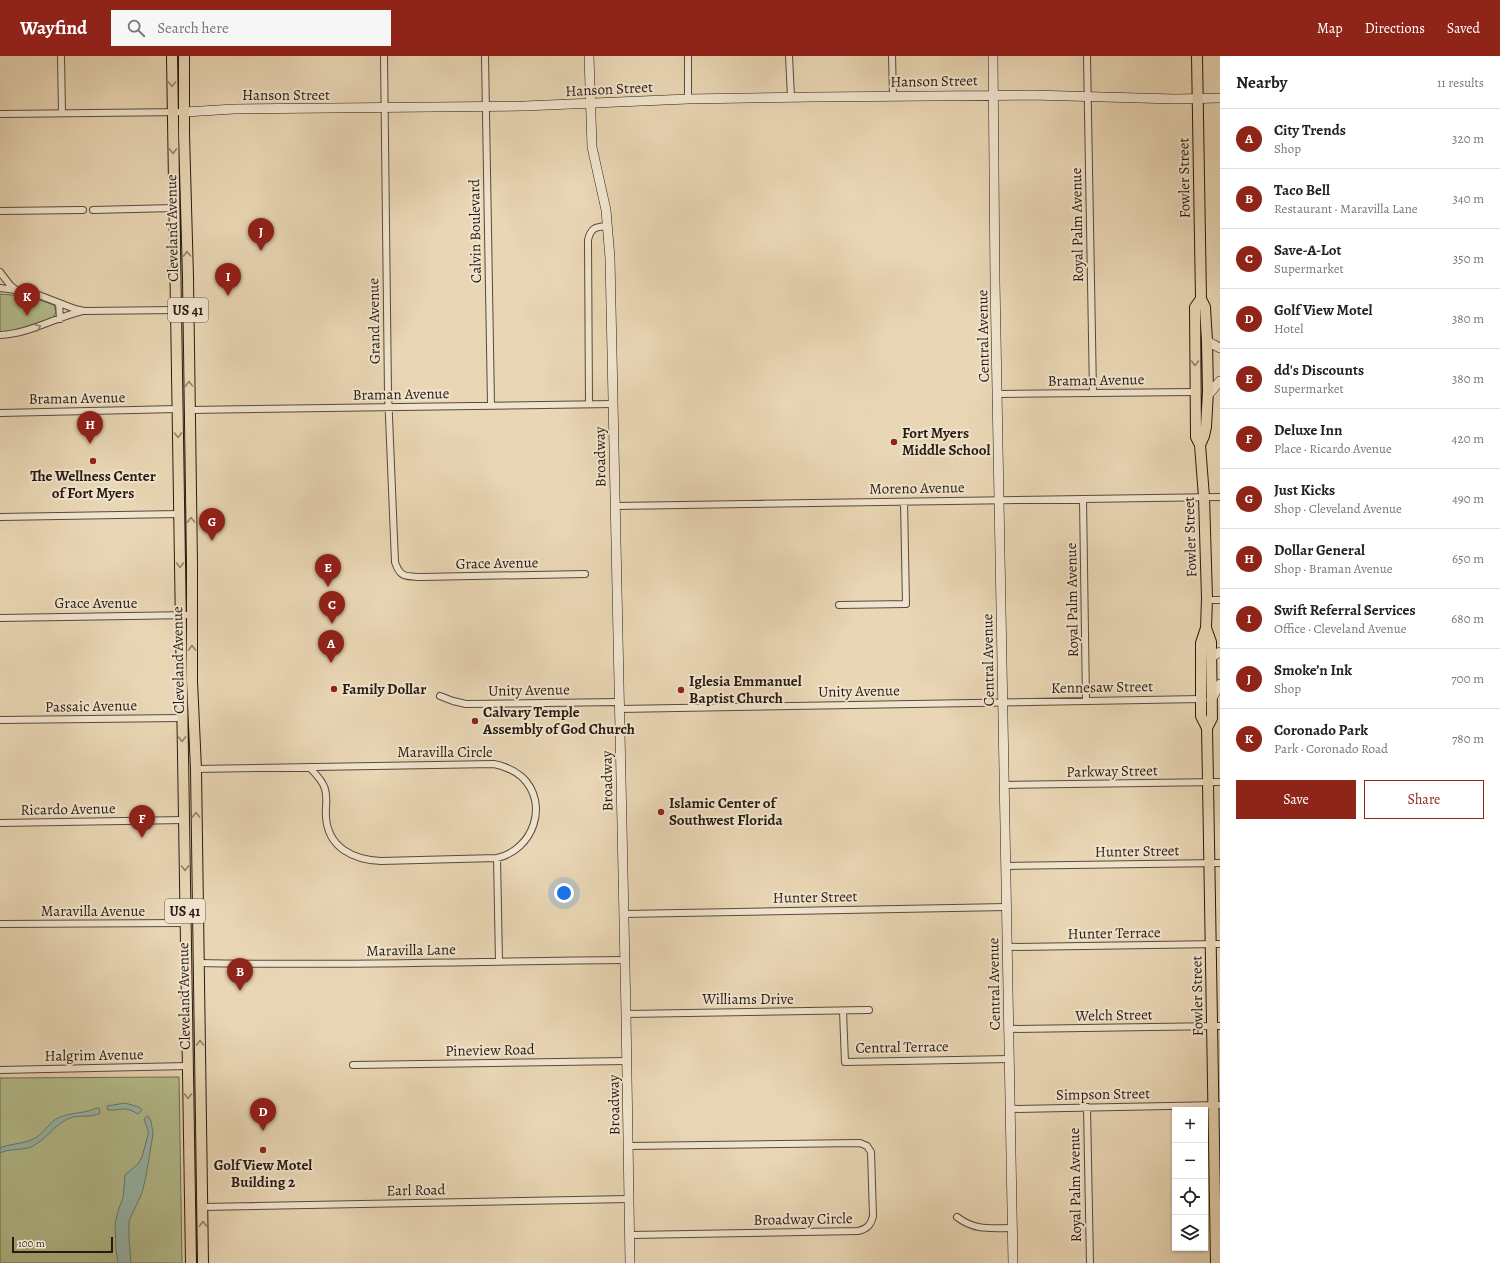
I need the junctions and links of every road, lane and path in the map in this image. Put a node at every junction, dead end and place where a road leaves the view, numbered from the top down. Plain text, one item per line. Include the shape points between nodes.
1 (61, 56) edge
2 (172, 56) edge
3 (184, 56) edge
4 (384, 56) edge
5 (485, 56) edge
6 (589, 56) edge
7 (688, 56) edge
8 (789, 56) edge
9 (892, 56) edge
10 (993, 56) edge
11 (1088, 56) edge
12 (1197, 56) edge
13 (994, 95) junction
14 (893, 96) junction
15 (791, 97) junction
16 (1088, 97) junction
17 (1198, 98) junction
18 (1220, 98) edge
19 (688, 99) junction
20 (590, 103) junction
21 (486, 106) junction
22 (384, 107) junction
23 (173, 112) junction
24 (185, 112) junction
25 (62, 113) junction
26 (0, 114) edge
27 (174, 208) junction
28 (83, 210) dead end
29 (93, 210) dead end
30 (0, 211) edge
31 (608, 226) junction
32 (0, 272) edge
33 (0, 288) edge
34 (16, 290) junction
35 (1201, 299) junction
36 (59, 303) junction
37 (176, 310) junction
38 (84, 311) junction
39 (60, 318) junction
40 (1195, 324) junction
41 (0, 336) edge
42 (1208, 341) junction
43 (1220, 348) edge
44 (1220, 381) edge
45 (177, 382) junction
46 (1195, 392) junction
47 (1093, 393) junction
48 (998, 394) junction
49 (1208, 395) junction
50 (589, 404) junction
51 (613, 404) junction
52 (491, 405) junction
53 (389, 407) junction
54 (178, 409) junction
55 (190, 410) junction
56 (0, 413) edge
57 (190, 437) junction
58 (1202, 440) junction
59 (1204, 497) junction
60 (1220, 497) edge
61 (1083, 499) junction
62 (1000, 500) junction
63 (904, 502) junction
64 (615, 506) junction
65 (179, 514) junction
66 (0, 517) edge
67 (585, 574) dead end
68 (410, 576) joint
69 (1207, 600) junction
70 (1220, 600) edge
71 (839, 606) dead end
72 (192, 615) junction
73 (181, 616) junction
74 (0, 618) edge
75 (1206, 628) junction
76 (1216, 654) edge
77 (1200, 660) junction
78 (1220, 684) edge
79 (440, 696) dead end
80 (1200, 699) junction
81 (1211, 700) junction
82 (1086, 701) junction
83 (1003, 702) junction
84 (619, 705) junction
85 (182, 718) junction
86 (0, 720) edge
87 (1208, 728) junction
88 (309, 767) junction
89 (196, 769) junction
90 (1208, 782) junction
91 (1220, 782) edge
92 (1004, 786) junction
93 (184, 820) junction
94 (0, 823) edge
95 (497, 858) junction
96 (1209, 863) junction
97 (1220, 863) edge
98 (1006, 866) junction
99 (1007, 906) junction
100 (624, 914) junction
101 (186, 923) junction
102 (0, 924) edge
103 (186, 935) junction
104 (1215, 944) edge
105 (1008, 948) junction
106 (625, 960) junction
107 (499, 962) junction
108 (198, 963) junction
109 (869, 1010) dead end
110 (843, 1011) junction
111 (626, 1014) junction
112 (1216, 1026) edge
113 (1009, 1029) junction
114 (1010, 1059) junction
115 (626, 1061) junction
116 (353, 1065) dead end
117 (188, 1066) junction
118 (0, 1070) edge
119 (200, 1096) junction
120 (1216, 1105) edge
121 (1087, 1108) junction
122 (1011, 1109) junction
123 (629, 1146) junction
124 (630, 1199) junction
125 (203, 1207) junction
126 (957, 1217) dead end
127 (1013, 1228) junction
128 (630, 1235) junction
129 (191, 1263) edge
130 (203, 1263) edge
131 (630, 1263) edge
132 (1013, 1263) edge
133 (1090, 1263) edge
134 (1216, 1263) edge

1 - 25 street
2 -> 23 main road, Cleveland Avenue / US 41
3 - 24 main road, Cleveland Avenue / US 41
4 - 22 street, Grand Avenue
5 - 21 street, Calvin Boulevard
6 - 20 street, Broadway
7 - 19 street
8 - 15 street
9 - 14 street
10 - 13 street, Central Avenue
11 - 16 street, Royal Palm Avenue
12 - 17 main road, Fowler Street
13 - 14 street, Hanson Street
13 - 16 street, Hanson Street
13 - 48 street, Central Avenue
14 - 15 street, Hanson Street
15 - 19 street, Hanson Street
16 - 17 street, Hanson Street
16 - 47 street, Royal Palm Avenue
17 - 18 street, Hanson Street
17 - 35 main road, Fowler Street
19 - 20 street, Hanson Street
20 - 21 street, Hanson Street
20 - 31 street, Broadway via 592,147 604,196
21 - 22 street, Hanson Street
21 - 52 street, Calvin Boulevard
22 - 24 street, Hanson Street
22 - 53 street, Grand Avenue
23 - 24 street, Hanson Street
23 - 25 street, Hanson Street
23 -> 27 main road, Cleveland Avenue / US 41
55 -> 24 main road, Cleveland Avenue / US 41
25 - 26 street, Hanson Street
27 - 29 street
27 - 37 main road, Cleveland Avenue / US 41
28 - 30 street
31 - 50 street via 594,229 588,240
31 - 51 street, Broadway
32 - 34 street
33 - 34 street
34 - 36 street
35 - 40 main road, Fowler Street via 1195,307
35 - 42 main road, Fowler Street via 1206,307
36 - 38 street
36 - 39 street
37 - 38 street
37 - 45 main road, Cleveland Avenue / US 41
38 - 39 street
41 -> 39 street via 28,331
40 - 42 main road
40 -> 46 main road, Fowler Street
42 - 43 street
42 - 49 main road, Fowler Street
44 - 49 street
45 - 54 main road, Cleveland Avenue / US 41
45 - 55 main road
46 - 47 street, Braman Avenue
46 - 58 main road, Fowler Street via 1196,437
47 - 48 street, Braman Avenue
48 - 62 street, Central Avenue
49 - 58 main road, Fowler Street
50 - 51 street, Braman Avenue
50 - 52 street, Braman Avenue
51 - 64 street, Broadway
52 - 53 street, Braman Avenue
53 - 55 street, Braman Avenue
53 - 68 street, Grand Avenue via 395,562 398,571 404,576
54 - 56 street, Braman Avenue
54 - 57 main road
54 -> 65 main road, Cleveland Avenue / US 41
55 - 57 main road, Cleveland Avenue / US 41
72 -> 57 main road, Cleveland Avenue / US 41
58 - 59 main road, Fowler Street
59 - 60 street, Moreno Avenue
59 - 61 street, Moreno Avenue
59 - 69 main road, Fowler Street
61 - 62 street, Moreno Avenue
61 - 82 street, Royal Palm Avenue
62 - 63 street, Moreno Avenue
62 - 83 street, Central Avenue
63 - 64 street, Moreno Avenue
63 - 71 street via 906,604
64 - 84 street, Broadway
65 - 66 street
65 -> 73 main road, Cleveland Avenue / US 41
67 - 68 street, Grace Avenue
69 - 70 street
69 - 75 main road, Fowler Street
72 - 73 street, Grace Avenue
89 -> 72 main road, Cleveland Avenue / US 41
73 - 74 street, Grace Avenue
73 - 85 main road, Cleveland Avenue / US 41
75 - 76 main road, Fowler Street
75 - 77 main road, Fowler Street via 1201,643
76 - 77 main road
76 - 81 main road, Fowler Street
77 - 80 main road, Fowler Street
78 - 81 street
79 - 84 street, Unity Avenue via 466,704
80 - 82 street, Kennesaw Street
80 - 87 main road, Fowler Street via 1201,716
81 - 87 main road, Fowler Street via 1212,718
82 - 83 street, Kennesaw Street
83 - 84 street, Unity Avenue
83 - 92 street, Central Avenue
84 - 100 street, Broadway
85 - 86 street, Passaic Avenue
85 -> 93 main road, Cleveland Avenue / US 41
87 - 90 main road, Fowler Street
88 - 89 street, Maravilla Circle
88 - 95 street, Maravilla Circle via 325,788 327,823 332,837 340,847 357,858 381,861
88 - 95 street, Maravilla Circle via 486,763 509,769 522,778 531,791 536,806 535,821 530,834 522,844 510,854
108 -> 89 main road, Cleveland Avenue / US 41
90 - 91 street, Parkway Street
90 - 92 street, Parkway Street
90 - 96 main road, Fowler Street
92 - 98 street, Central Avenue
93 - 94 street, Ricardo Avenue
93 -> 101 main road, Cleveland Avenue / US 41
95 - 107 street
96 - 97 street, Hunter Street
96 - 98 street, Hunter Street
96 - 104 main road, Fowler Street
98 - 99 street, Central Avenue
99 - 100 street, Hunter Street
99 - 105 street, Central Avenue
100 - 106 street, Broadway
101 - 102 street, Maravilla Avenue
101 - 103 main road, Cleveland Avenue / US 41
103 - 108 main road
103 - 117 main road, Cleveland Avenue / US 41
104 - 105 street, Hunter Terrace
104 - 112 main road, Fowler Street
105 - 113 street, Central Avenue
106 - 107 street, Maravilla Lane
106 - 111 street, Broadway
107 - 108 street, Maravilla Lane via 264,965
119 -> 108 main road, Cleveland Avenue / US 41
109 - 110 street, Williams Drive
110 - 111 street, Williams Drive
110 - 114 street, Central Terrace via 845,1062
111 - 115 street, Broadway
112 - 113 street, Welch Street
112 - 120 main road, Fowler Street
113 - 114 street, Central Avenue
114 - 122 street, Central Avenue
115 - 116 street, Pineview Road
115 - 123 street, Broadway
117 - 118 street, Halgrim Avenue
117 - 119 main road
117 -> 129 main road, Cleveland Avenue / US 41
119 - 125 main road, Cleveland Avenue / US 41
120 - 121 street, Simpson Street
120 - 134 main road, Fowler Street
121 - 122 street, Simpson Street
121 - 133 street, Royal Palm Avenue
122 - 127 street, Central Avenue
123 - 124 street, Broadway
123 - 128 street, Broadway Circle via 860,1143 867,1146 871,1152 874,1216 871,1224 858,1231
124 - 125 street, Earl Road
124 - 128 street, Broadway
130 -> 125 main road, Cleveland Avenue / US 41
126 - 127 street via 976,1227
127 - 132 street, Central Avenue
128 - 131 street, Broadway

